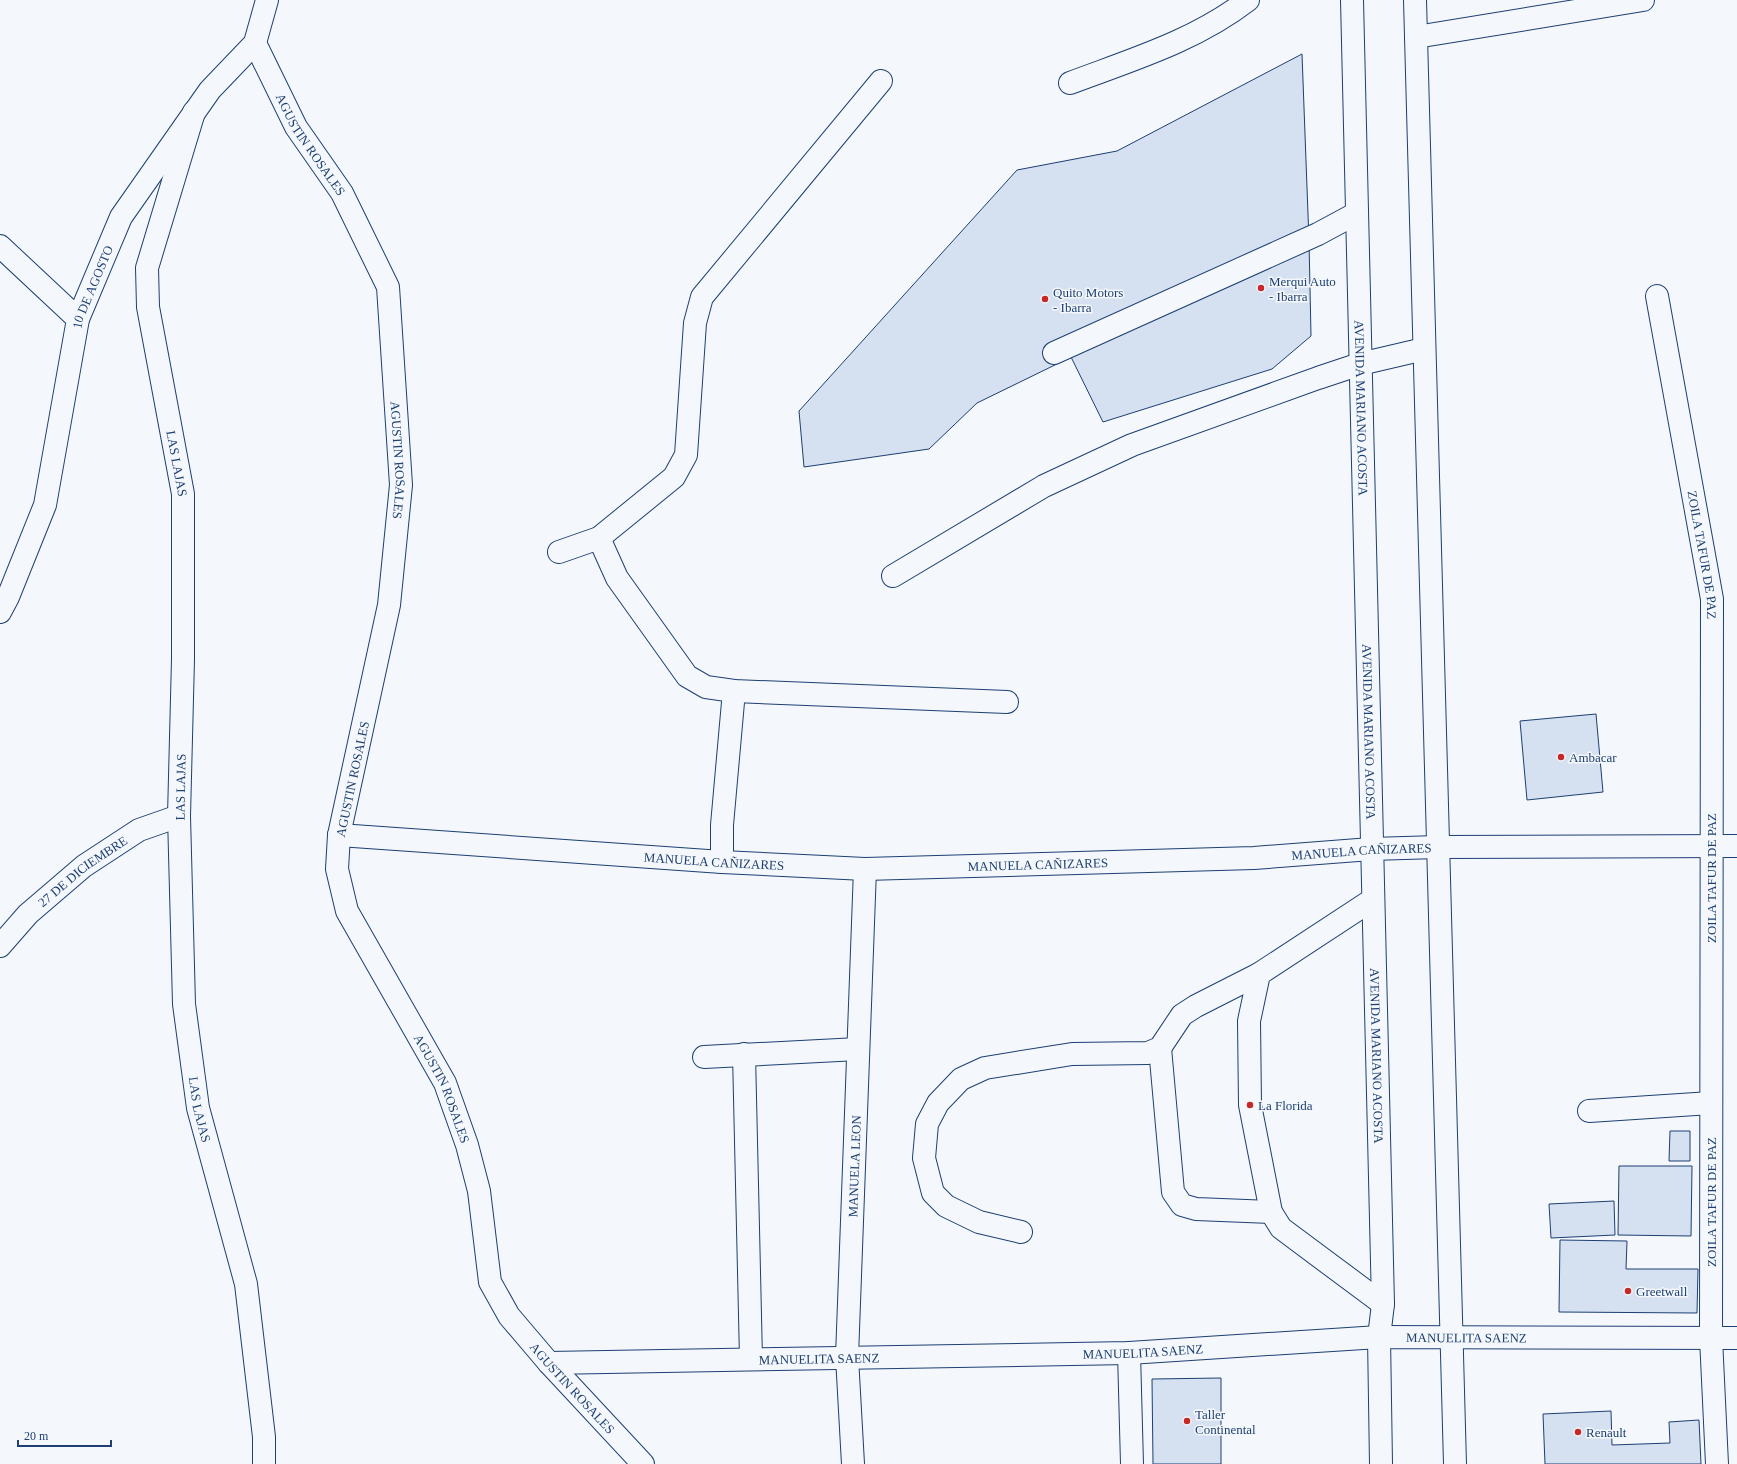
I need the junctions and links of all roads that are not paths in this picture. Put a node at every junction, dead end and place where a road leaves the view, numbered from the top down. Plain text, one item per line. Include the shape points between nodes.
1 (267, 0) edge
2 (1248, 0) edge
3 (1352, 0) edge
4 (1415, 0) edge
5 (1643, 0) edge
6 (1416, 37) junction
7 (255, 44) junction
8 (882, 81) dead end
9 (1070, 83) dead end
10 (194, 112) junction
11 (1357, 213) junction
12 (0, 246) edge
13 (1657, 296) dead end
14 (78, 319) junction
15 (1424, 349) junction
16 (1054, 353) dead end
17 (1360, 364) junction
18 (599, 538) junction
19 (559, 552) dead end
20 (893, 576) dead end
21 (0, 612) edge
22 (734, 691) junction
23 (1007, 702) dead end
24 (179, 816) junction
25 (339, 835) junction
26 (1737, 846) edge
27 (1438, 847) junction
28 (1711, 847) junction
29 (1370, 849) junction
30 (722, 862) junction
31 (865, 869) junction
32 (1372, 900) junction
33 (0, 946) edge
34 (1259, 974) junction
35 (858, 1048) junction
36 (1160, 1048) junction
37 (744, 1054) junction
38 (704, 1057) dead end
39 (1711, 1103) junction
40 (1589, 1111) dead end
41 (1271, 1212) junction
42 (1021, 1232) dead end
43 (1382, 1304) junction
44 (1379, 1337) junction
45 (1452, 1337) junction
46 (1711, 1338) junction
47 (1737, 1338) edge
48 (1129, 1353) junction
49 (847, 1357) junction
50 (751, 1359) junction
51 (549, 1363) junction
52 (264, 1464) edge
53 (643, 1464) edge
54 (853, 1464) edge
55 (1132, 1464) edge
56 (1382, 1464) edge
57 (1454, 1464) edge
58 (1717, 1464) edge

1 - 7 main road, 10 DE AGOSTO
2 - 9 main road via 1176,43
3 - 11 main road, AVENIDA MARIANO ACOSTA
4 - 6 main road
5 - 6 main road
6 - 15 main road
7 - 10 main road, 10 DE AGOSTO via 210,90
7 - 25 main road, AGUSTIN ROSALES via 296,127 342,193 388,287 401,485 389,605
8 - 18 main road via 702,297 695,323 686,455 674,477
10 - 14 main road, 10 DE AGOSTO via 121,217
10 - 24 main road, LAS LAJAS via 147,268 148,307 183,494 183,659
11 - 16 main road via 1318,234
11 - 17 main road, AVENIDA MARIANO ACOSTA
12 - 14 main road
13 - 28 main road, ZOILA TAFUR DE PAZ via 1712,599
14 - 21 main road, 10 DE AGOSTO via 45,505
15 - 17 main road
15 - 27 main road
17 - 20 main road via 1132,445 1044,486
17 - 29 main road, AVENIDA MARIANO ACOSTA
18 - 19 main road
18 - 22 main road via 617,578 686,676 706,687
22 - 23 main road
22 - 30 main road via 722,825
24 - 33 main road, 27 DE DICIEMBRE via 139,830 84,866 28,914
24 - 52 main road, LAS LAJAS via 184,1004 198,1108 246,1284 264,1437
25 - 30 main road, MANUELA CAÑIZARES
25 - 51 main road, AGUSTIN ROSALES via 337,869 347,911 445,1083 467,1144 479,1191 490,1282 509,1316
26 - 28 main road, MANUELA CAÑIZARES
27 - 28 main road, MANUELA CAÑIZARES
27 - 29 main road, MANUELA CAÑIZARES
27 - 45 main road
28 - 39 main road, ZOILA TAFUR DE PAZ
29 - 31 main road, MANUELA CAÑIZARES via 1254,858
29 - 32 main road, AVENIDA MARIANO ACOSTA
30 - 31 main road, MANUELA CAÑIZARES
31 - 35 main road, MANUELA LEON
32 - 34 main road
32 - 43 main road, AVENIDA MARIANO ACOSTA
34 - 36 main road via 1182,1015
34 - 41 main road via 1249,1021 1250,1105
35 - 37 main road
35 - 49 main road, MANUELA LEON
36 - 41 main road via 1173,1192 1182,1205 1196,1209
36 - 42 main road via 1148,1053 1072,1054 985,1068 961,1079 938,1103 927,1124 924,1158 933,1193 946,1206 980,1222
37 - 38 main road
37 - 50 main road
39 - 40 main road
39 - 46 main road, ZOILA TAFUR DE PAZ
41 - 43 main road via 1281,1228
43 - 44 main road, AVENIDA MARIANO ACOSTA
44 - 45 main road, MANUELITA SAENZ
44 - 48 main road, MANUELITA SAENZ
44 - 56 main road, AVENIDA MARIANO ACOSTA
45 - 46 main road, MANUELITA SAENZ
45 - 57 main road
46 - 47 main road, MANUELITA SAENZ
46 - 58 main road, ZOILA TAFUR DE PAZ
48 - 49 main road, MANUELITA SAENZ
48 - 55 main road
49 - 50 main road, MANUELITA SAENZ
49 - 54 main road, MANUELA LEON
50 - 51 main road, MANUELITA SAENZ
51 - 53 main road, AGUSTIN ROSALES

